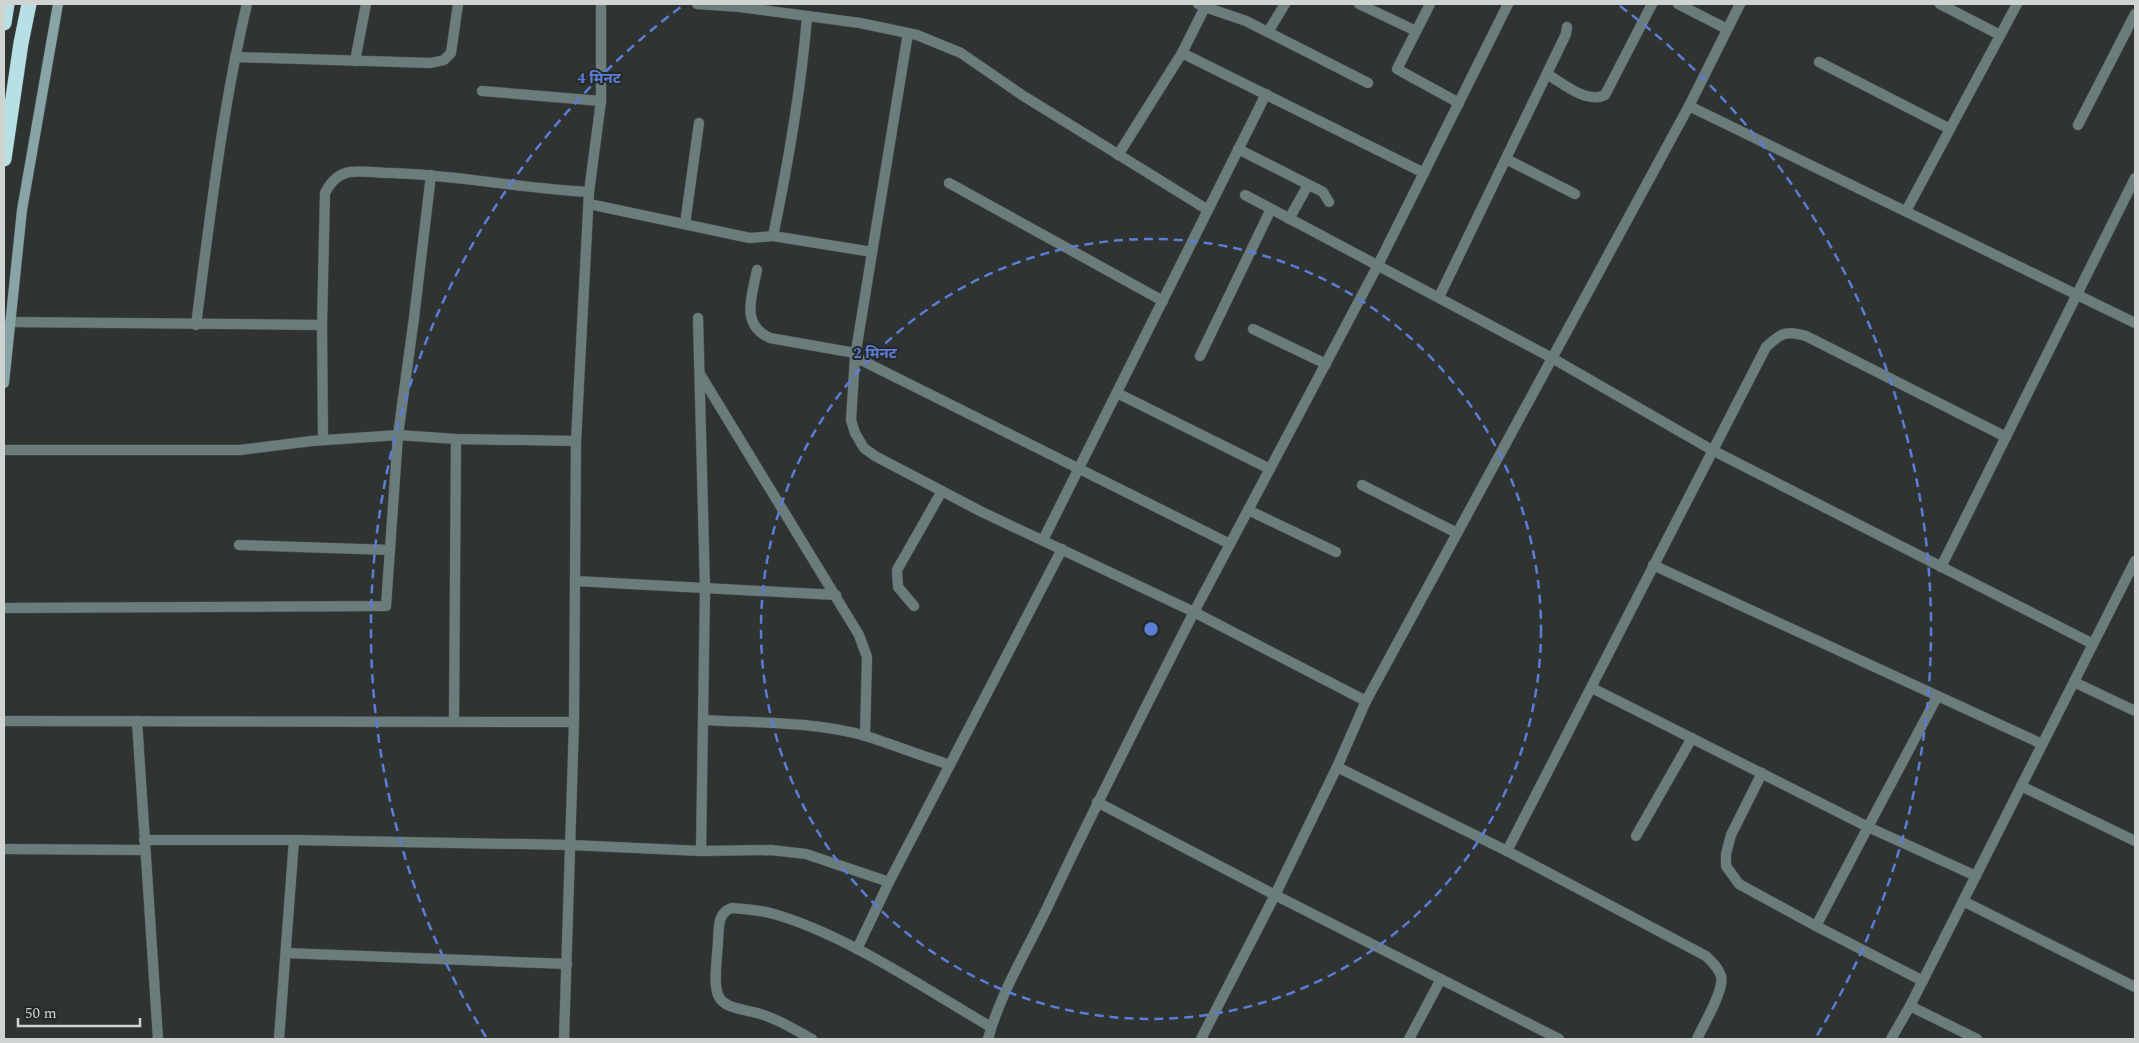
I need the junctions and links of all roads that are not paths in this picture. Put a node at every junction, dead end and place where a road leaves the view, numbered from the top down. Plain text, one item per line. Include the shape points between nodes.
1 (7, 4) edge
2 (29, 4) edge
3 (58, 4) edge
4 (247, 4) edge
5 (366, 4) edge
6 (458, 4) edge
7 (601, 4) edge
8 (696, 4) edge
9 (1285, 4) edge
10 (1359, 4) edge
11 (1430, 4) edge
12 (1508, 4) edge
13 (1652, 4) edge
14 (1678, 4) edge
15 (1740, 4) edge
16 (1940, 4) edge
17 (2017, 4) edge
18 (1201, 5) edge
19 (2135, 14) edge
20 (807, 17) junction
21 (4, 23) edge
22 (1567, 27) dead end
23 (1728, 29) junction
24 (1416, 31) junction
25 (1268, 32) junction
26 (908, 33) junction
27 (2000, 35) junction
28 (1182, 53) junction
29 (235, 57) junction
30 (355, 61) junction
31 (1819, 62) dead end
32 (1547, 74) junction
33 (1368, 83) dead end
34 (482, 92) dead end
35 (1266, 94) junction
36 (601, 101) junction
37 (1459, 103) junction
38 (1690, 106) junction
39 (699, 123) dead end
40 (2078, 125) dead end
41 (1950, 129) junction
42 (1238, 149) junction
43 (1118, 155) junction
44 (4, 158) edge
45 (1506, 159) junction
46 (1424, 173) junction
47 (431, 175) junction
48 (2135, 178) edge
49 (949, 183) dead end
50 (1308, 185) junction
51 (589, 192) junction
52 (1575, 194) dead end
53 (1245, 195) dead end
54 (1329, 202) dead end
55 (589, 204) junction
56 (1271, 209) junction
57 (1208, 210) junction
58 (1906, 211) junction
59 (1289, 218) junction
60 (685, 224) junction
61 (773, 236) junction
62 (872, 252) junction
63 (1378, 265) junction
64 (757, 270) dead end
65 (2078, 295) junction
66 (1439, 297) junction
67 (1162, 301) junction
68 (698, 318) dead end
69 (10, 322) junction
70 (2135, 323) edge
71 (196, 325) junction
72 (322, 325) junction
73 (1253, 329) dead end
74 (855, 355) junction
75 (1200, 356) dead end
76 (1552, 358) junction
77 (1326, 364) junction
78 (700, 373) junction
79 (4, 383) edge
80 (1117, 392) junction
81 (398, 435) junction
82 (2006, 437) junction
83 (323, 439) junction
84 (456, 440) junction
85 (576, 441) junction
86 (4, 450) edge
87 (1712, 450) junction
88 (1078, 468) junction
89 (1270, 469) junction
90 (1362, 485) dead end
91 (942, 491) junction
92 (1248, 510) junction
93 (1457, 533) junction
94 (1043, 540) junction
95 (1230, 544) junction
96 (239, 545) dead end
97 (1062, 549) junction
98 (390, 550) junction
99 (1336, 552) dead end
100 (2135, 561) edge
101 (1653, 565) junction
102 (1941, 567) junction
103 (575, 581) junction
104 (705, 588) junction
105 (836, 595) junction
106 (914, 606) dead end
107 (4, 608) edge
108 (1194, 612) junction
109 (2092, 644) junction
110 (2074, 682) junction
111 (1592, 688) junction
112 (1937, 697) junction
113 (1366, 701) junction
114 (2135, 711) edge
115 (703, 720) junction
116 (4, 721) edge
117 (136, 721) junction
118 (454, 722) junction
119 (574, 722) junction
120 (865, 736) junction
121 (1692, 738) junction
122 (2042, 744) junction
123 (950, 765) junction
124 (1337, 767) junction
125 (1762, 773) junction
126 (2021, 786) junction
127 (1097, 802) junction
128 (1868, 826) junction
129 (1636, 836) dead end
130 (294, 840) junction
131 (2135, 841) edge
132 (145, 845) junction
133 (571, 845) junction
134 (4, 849) edge
135 (701, 850) junction
136 (1507, 851) junction
137 (1976, 876) junction
138 (889, 882) junction
139 (1275, 895) junction
140 (1963, 901) junction
141 (1816, 926) junction
142 (857, 949) junction
143 (286, 953) junction
144 (566, 964) junction
145 (1440, 979) junction
146 (1923, 981) junction
147 (2135, 987) edge
148 (1910, 1006) junction
149 (991, 1027) junction
150 (158, 1039) edge
151 (279, 1039) edge
152 (564, 1039) edge
153 (812, 1039) edge
154 (988, 1039) edge
155 (1201, 1039) edge
156 (1409, 1039) edge
157 (1559, 1039) edge
158 (1697, 1039) edge
159 (1891, 1039) edge
160 (1977, 1039) edge

1 - 21 highway
2 - 44 highway
3 - 69 main road via 22,210
4 - 29 street
5 - 30 street
6 - 30 street via 451,53 444,60 430,63
7 - 36 street
8 - 20 street
9 - 25 street
10 - 24 street
11 - 24 street
12 - 37 street
13 - 32 street via 1605,95 1590,98
14 - 23 street
15 - 23 street
16 - 27 street
17 - 27 street
18 - 25 street
18 - 28 street
19 - 40 street
20 - 26 street
20 - 61 street
22 - 32 street
23 - 38 street
24 - 37 street via 1396,69
25 - 33 street
26 - 43 street via 961,53
26 - 62 street
27 - 41 street
28 - 35 street
28 - 43 street
29 - 30 street
29 - 71 street
31 - 41 street
32 - 45 street
34 - 36 street
35 - 42 street
35 - 46 street
36 - 51 street
37 - 46 street
38 - 58 street
38 - 76 street
39 - 60 street
41 - 58 street
42 - 50 street
42 - 57 street
43 - 57 street
45 - 52 street
45 - 66 street
46 - 63 street
47 - 51 street via 528,188
47 - 72 street via 350,172 339,175 329,184 325,193
47 - 81 street
48 - 65 street
49 - 67 street
50 - 54 street via 1323,192
50 - 59 street
51 - 55 street
53 - 56 street
55 - 60 street
55 - 85 street
56 - 59 street
56 - 75 street
57 - 67 street
58 - 65 street
59 - 63 street
60 - 61 street via 750,238
61 - 62 street
62 - 74 street
63 - 66 street
63 - 77 street
64 - 74 street via 750,310 752,324 759,333
65 - 70 street
65 - 82 street
66 - 76 street
67 - 80 street
68 - 78 street
69 - 71 street
69 - 79 main road
71 - 72 street
72 - 83 street
73 - 77 street
74 - 88 street
74 - 91 street via 851,420 854,433 864,448 875,456
76 - 87 street
76 - 93 street
77 - 89 street
78 - 104 street
78 - 105 street
80 - 88 street
80 - 89 street
81 - 83 street
81 - 84 street
81 - 98 street
82 - 87 street via 1806,336 1792,332 1779,335 1766,347
82 - 102 street
83 - 86 street via 240,450
84 - 85 street
84 - 118 street
85 - 103 street
87 - 101 street
87 - 102 street
88 - 94 street
88 - 95 street
89 - 92 street
90 - 93 street
91 - 94 street
91 - 106 street via 897,570 898,588
92 - 95 street
92 - 99 street
93 - 113 street
94 - 97 street
95 - 108 street
96 - 98 street
97 - 108 street
97 - 123 street
98 - 107 street via 386,606
100 - 109 street
101 - 111 street
101 - 112 street
102 - 109 street
103 - 104 street
103 - 119 street
104 - 105 street
104 - 115 street
105 - 120 street via 859,635 867,657
108 - 113 street
108 - 127 street
109 - 110 street
110 - 114 street
110 - 122 street
111 - 121 street
111 - 136 street
112 - 122 street
112 - 128 street
113 - 124 street
115 - 120 street via 797,726
115 - 135 street
116 - 117 street
117 - 118 street
117 - 132 street
118 - 119 street
119 - 133 street
120 - 123 street
121 - 125 street
121 - 129 street
122 - 126 street
123 - 138 street
124 - 136 street
124 - 139 street
125 - 128 street
125 - 141 street via 1731,835 1726,866 1739,884
126 - 131 street
126 - 137 street
127 - 139 street
127 - 149 street
128 - 137 street
128 - 141 street
130 - 132 street
130 - 133 street
130 - 143 street
132 - 134 street
132 - 150 street
133 - 135 street
133 - 144 street
135 - 138 street via 771,850 806,854
136 - 158 street via 1706,956 1722,978 1720,990
137 - 140 street
138 - 142 street
139 - 145 street
139 - 155 street
140 - 146 street
140 - 147 street
141 - 146 street
142 - 149 street
142 - 153 street via 774,914 732,908 722,914 716,984 718,996 724,1003 767,1016
143 - 144 street
143 - 151 street
144 - 152 street
145 - 156 street
145 - 157 street
146 - 148 street
148 - 159 street
148 - 160 street
149 - 154 street

